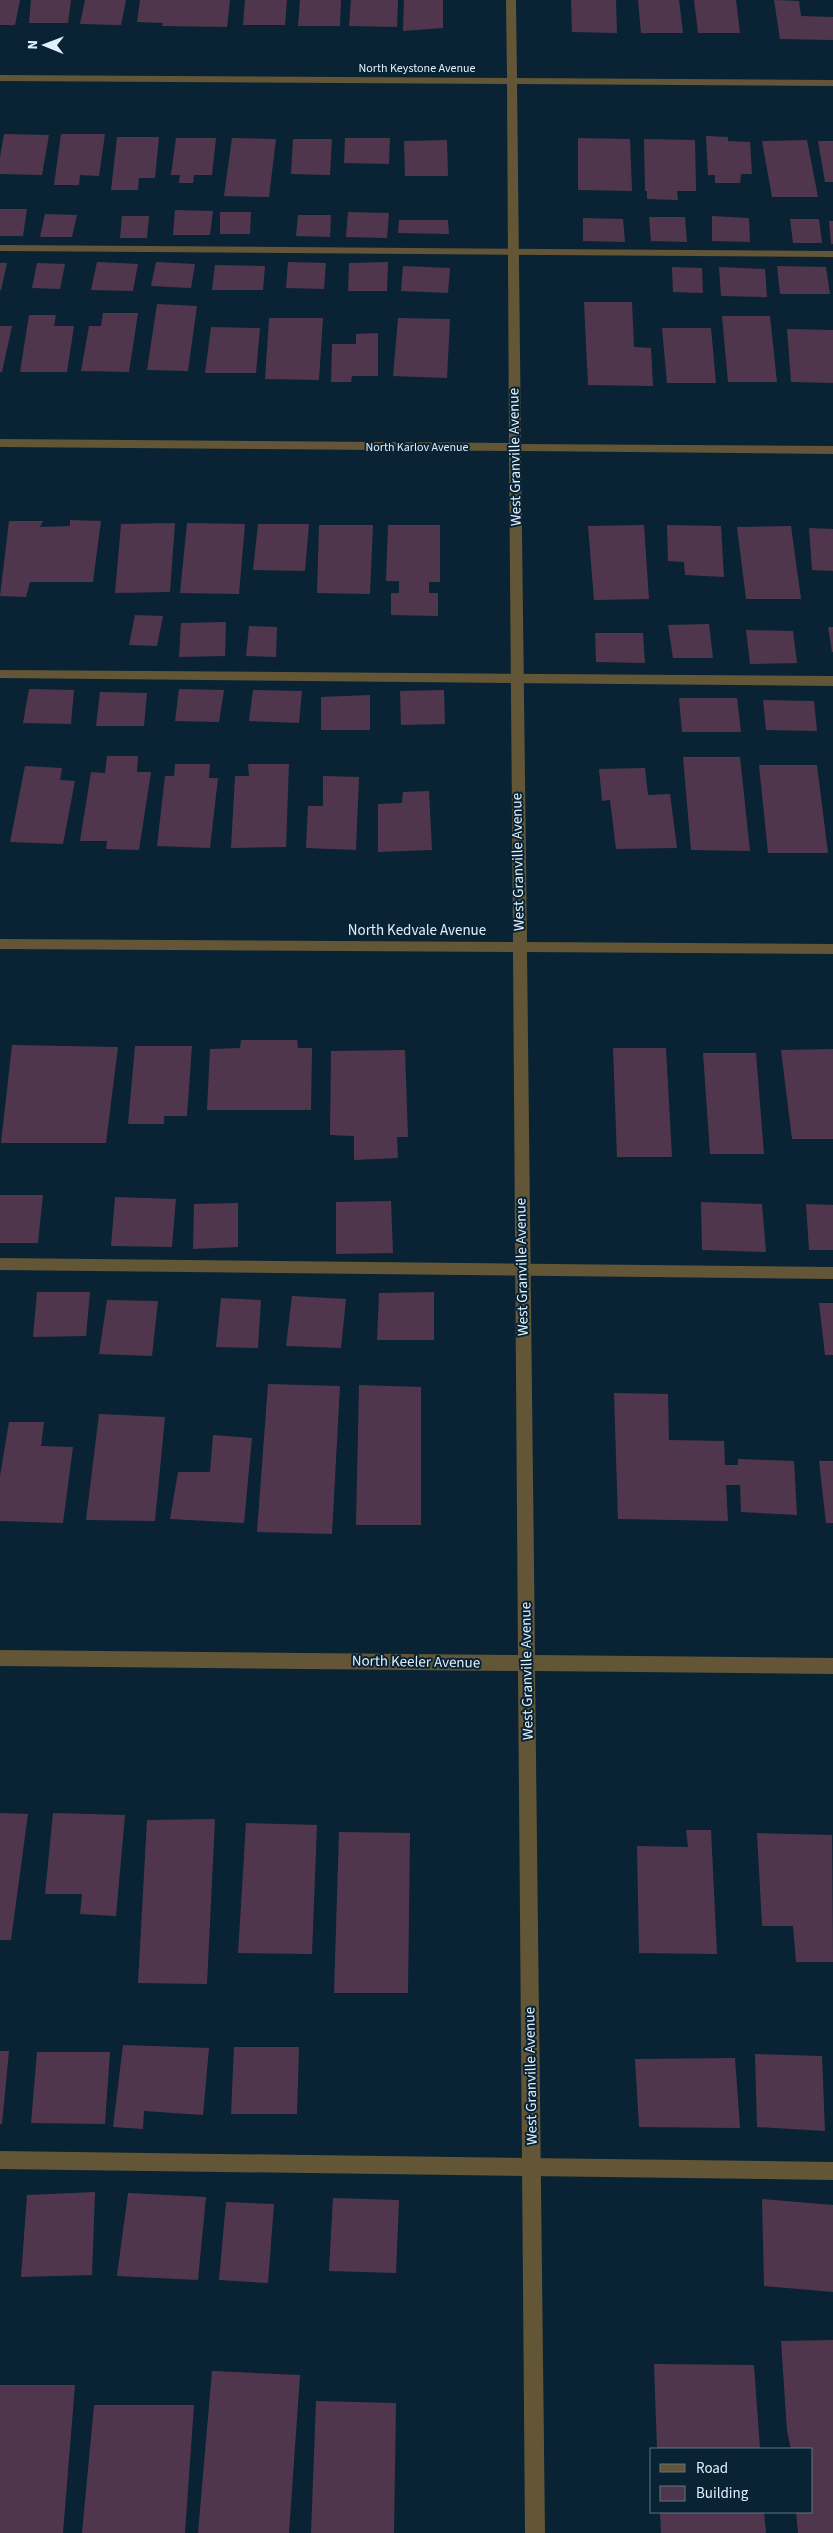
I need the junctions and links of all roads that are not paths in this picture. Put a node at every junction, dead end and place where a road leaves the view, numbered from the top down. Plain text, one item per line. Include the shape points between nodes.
1 (511, 0) edge
2 (0, 78) edge
3 (511, 81) junction
4 (833, 83) edge
5 (0, 248) edge
6 (513, 252) junction
7 (833, 254) edge
8 (0, 443) edge
9 (515, 448) junction
10 (833, 450) edge
11 (0, 674) edge
12 (517, 678) junction
13 (833, 681) edge
14 (0, 944) edge
15 (519, 947) junction
16 (833, 949) edge
17 (0, 1264) edge
18 (522, 1269) junction
19 (833, 1272) edge
20 (0, 1658) edge
21 (527, 1663) junction
22 (833, 1666) edge
23 (0, 2160) edge
24 (531, 2166) junction
25 (833, 2170) edge
26 (535, 2533) edge

1 - 3 street, West Granville Avenue
2 - 3 street, North Keystone Avenue
3 - 4 street, North Keystone Avenue
3 - 6 street, West Granville Avenue
5 - 6 street
6 - 7 street
6 - 9 street, West Granville Avenue
8 - 9 street, North Karlov Avenue
9 - 10 street, North Karlov Avenue
9 - 12 street, West Granville Avenue
11 - 12 street
12 - 13 street
12 - 15 street, West Granville Avenue
14 - 15 street, North Kedvale Avenue
15 - 16 street, North Kedvale Avenue
15 - 18 street, West Granville Avenue
17 - 18 street
18 - 19 street
18 - 21 street, West Granville Avenue
20 - 21 street, North Keeler Avenue
21 - 22 street, North Keeler Avenue
21 - 24 street, West Granville Avenue
23 - 24 street
24 - 25 street
24 - 26 street, West Granville Avenue

